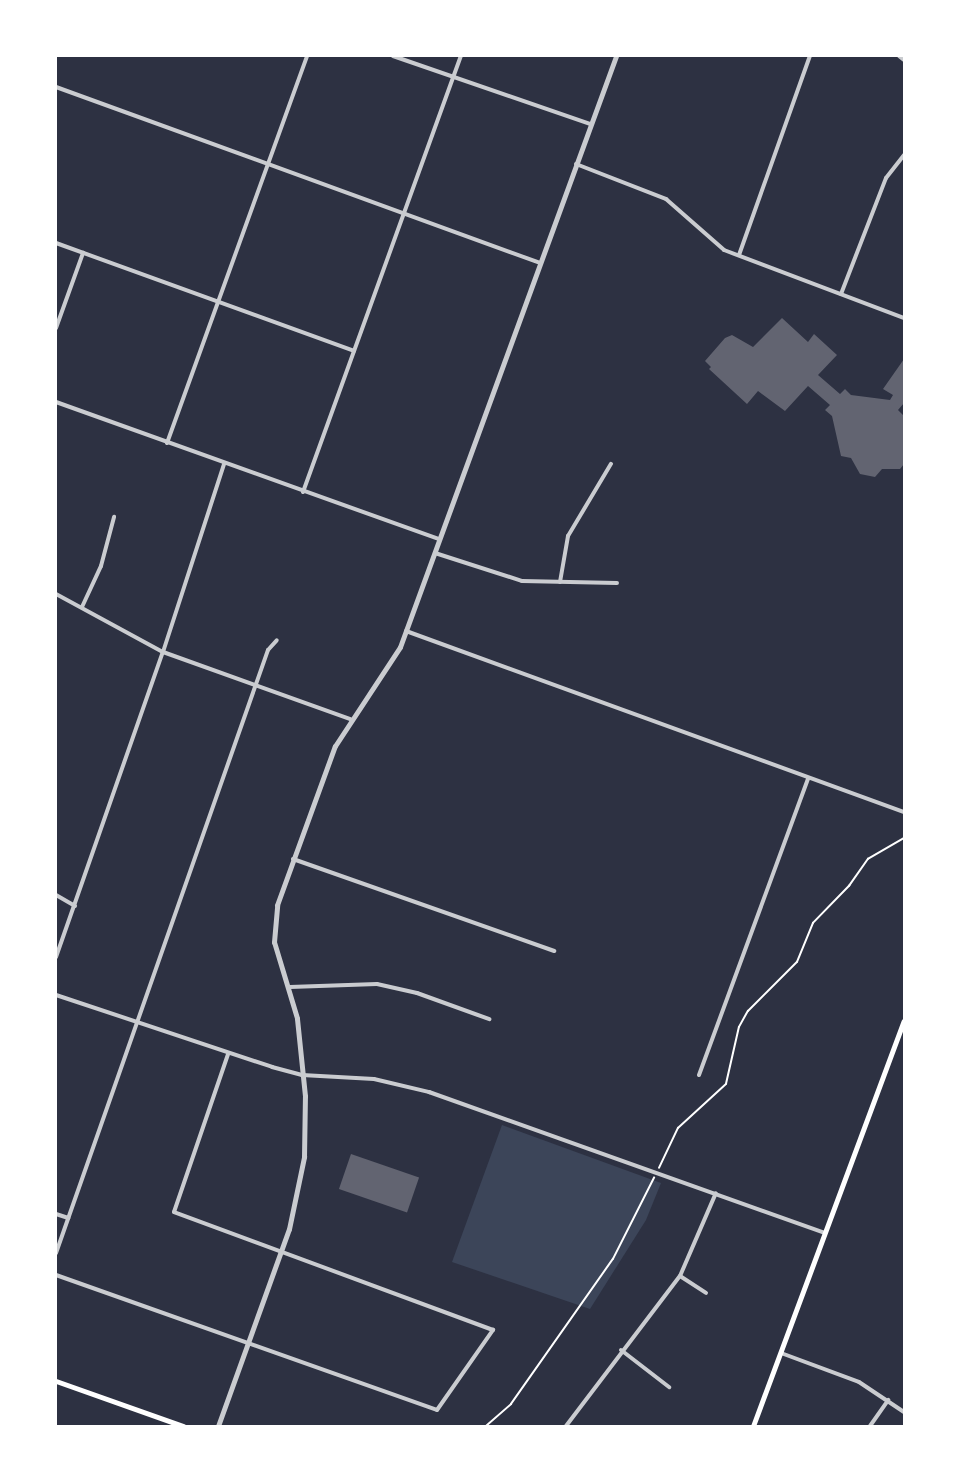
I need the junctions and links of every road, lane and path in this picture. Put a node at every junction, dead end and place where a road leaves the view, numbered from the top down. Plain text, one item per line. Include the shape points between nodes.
1 (307, 56) edge
2 (393, 56) edge
3 (460, 56) edge
4 (616, 56) edge
5 (810, 56) edge
6 (899, 56) edge
7 (904, 60) edge
8 (453, 76) junction
9 (56, 87) edge
10 (591, 124) junction
11 (904, 155) edge
12 (576, 164) junction
13 (267, 165) junction
14 (403, 214) junction
15 (56, 243) edge
16 (83, 253) junction
17 (739, 255) junction
18 (540, 263) junction
19 (841, 294) junction
20 (217, 302) junction
21 (904, 318) edge
22 (56, 328) edge
23 (354, 351) junction
24 (56, 402) edge
25 (167, 443) junction
26 (224, 464) junction
27 (611, 464) dead end
28 (303, 492) junction
29 (114, 517) dead end
30 (439, 540) junction
31 (435, 553) junction
32 (560, 582) junction
33 (617, 583) dead end
34 (56, 594) edge
35 (82, 607) junction
36 (406, 631) junction
37 (277, 640) dead end
38 (163, 652) junction
39 (255, 686) junction
40 (350, 719) junction
41 (808, 778) junction
42 (904, 812) edge
43 (904, 838) edge
44 (292, 859) junction
45 (56, 895) edge
46 (75, 906) junction
47 (554, 951) dead end
48 (56, 957) edge
49 (290, 987) junction
50 (56, 994) edge
51 (489, 1018) dead end
52 (904, 1021) edge
53 (137, 1023) junction
54 (228, 1054) junction
55 (302, 1075) junction
56 (699, 1075) dead end
57 (657, 1173) junction
58 (716, 1193) junction
59 (56, 1214) edge
60 (68, 1218) junction
61 (826, 1233) junction
62 (281, 1252) junction
63 (56, 1253) edge
64 (56, 1275) edge
65 (680, 1276) junction
66 (706, 1293) dead end
67 (248, 1343) junction
68 (621, 1350) junction
69 (780, 1352) junction
70 (56, 1381) edge
71 (669, 1387) dead end
72 (888, 1400) junction
73 (904, 1412) edge
74 (183, 1426) edge
75 (218, 1426) edge
76 (486, 1426) edge
77 (566, 1426) edge
78 (753, 1426) edge
79 (870, 1426) edge

1 - 13 street
2 - 8 street
3 - 8 street
4 - 10 street
5 - 17 street
6 - 7 street
8 - 10 street
8 - 14 street
9 - 13 street
10 - 12 street
11 - 19 street via 886,178
12 - 17 street via 666,199 716,244
12 - 18 street
13 - 14 street
13 - 20 street
14 - 18 street
14 - 23 street
15 - 16 street
16 - 20 street
16 - 22 street
17 - 19 street
18 - 30 street
19 - 21 street
20 - 23 street
20 - 25 street
23 - 28 street
24 - 25 street
25 - 26 street
26 - 28 street
26 - 38 street
27 - 32 street via 568,536
28 - 30 street
29 - 35 street via 101,566
30 - 31 street
31 - 32 street via 522,581
31 - 36 street
32 - 33 street
34 - 35 street
35 - 38 street
36 - 40 street via 393,662
36 - 41 street
37 - 39 street via 268,650
38 - 39 street
38 - 46 street
39 - 40 street
39 - 53 street
40 - 44 street via 324,770
41 - 42 street
41 - 56 street
43 - 57 path via 868,859 849,886 813,923 797,962 748,1011 739,1027 726,1084 678,1128
44 - 47 street
44 - 49 street via 273,925 277,954
45 - 46 street
46 - 48 street
49 - 51 street via 377,984 417,993
49 - 55 street
50 - 53 street
52 - 61 main road
53 - 54 street
53 - 60 street
54 - 55 street
54 - 62 street via 174,1212
55 - 57 street via 374,1078 429,1092
55 - 62 street via 304,1164
57 - 58 street
57 - 76 path via 613,1259 511,1404
58 - 61 street
58 - 65 street
59 - 60 street
60 - 63 street
61 - 69 main road
62 - 67 street
62 - 67 street via 493,1330 437,1410
64 - 67 street
65 - 66 street
65 - 68 street
67 - 75 street
68 - 71 street
68 - 77 street
69 - 72 street via 848,1377
69 - 78 main road
70 - 74 main road
72 - 73 street
72 - 79 street

